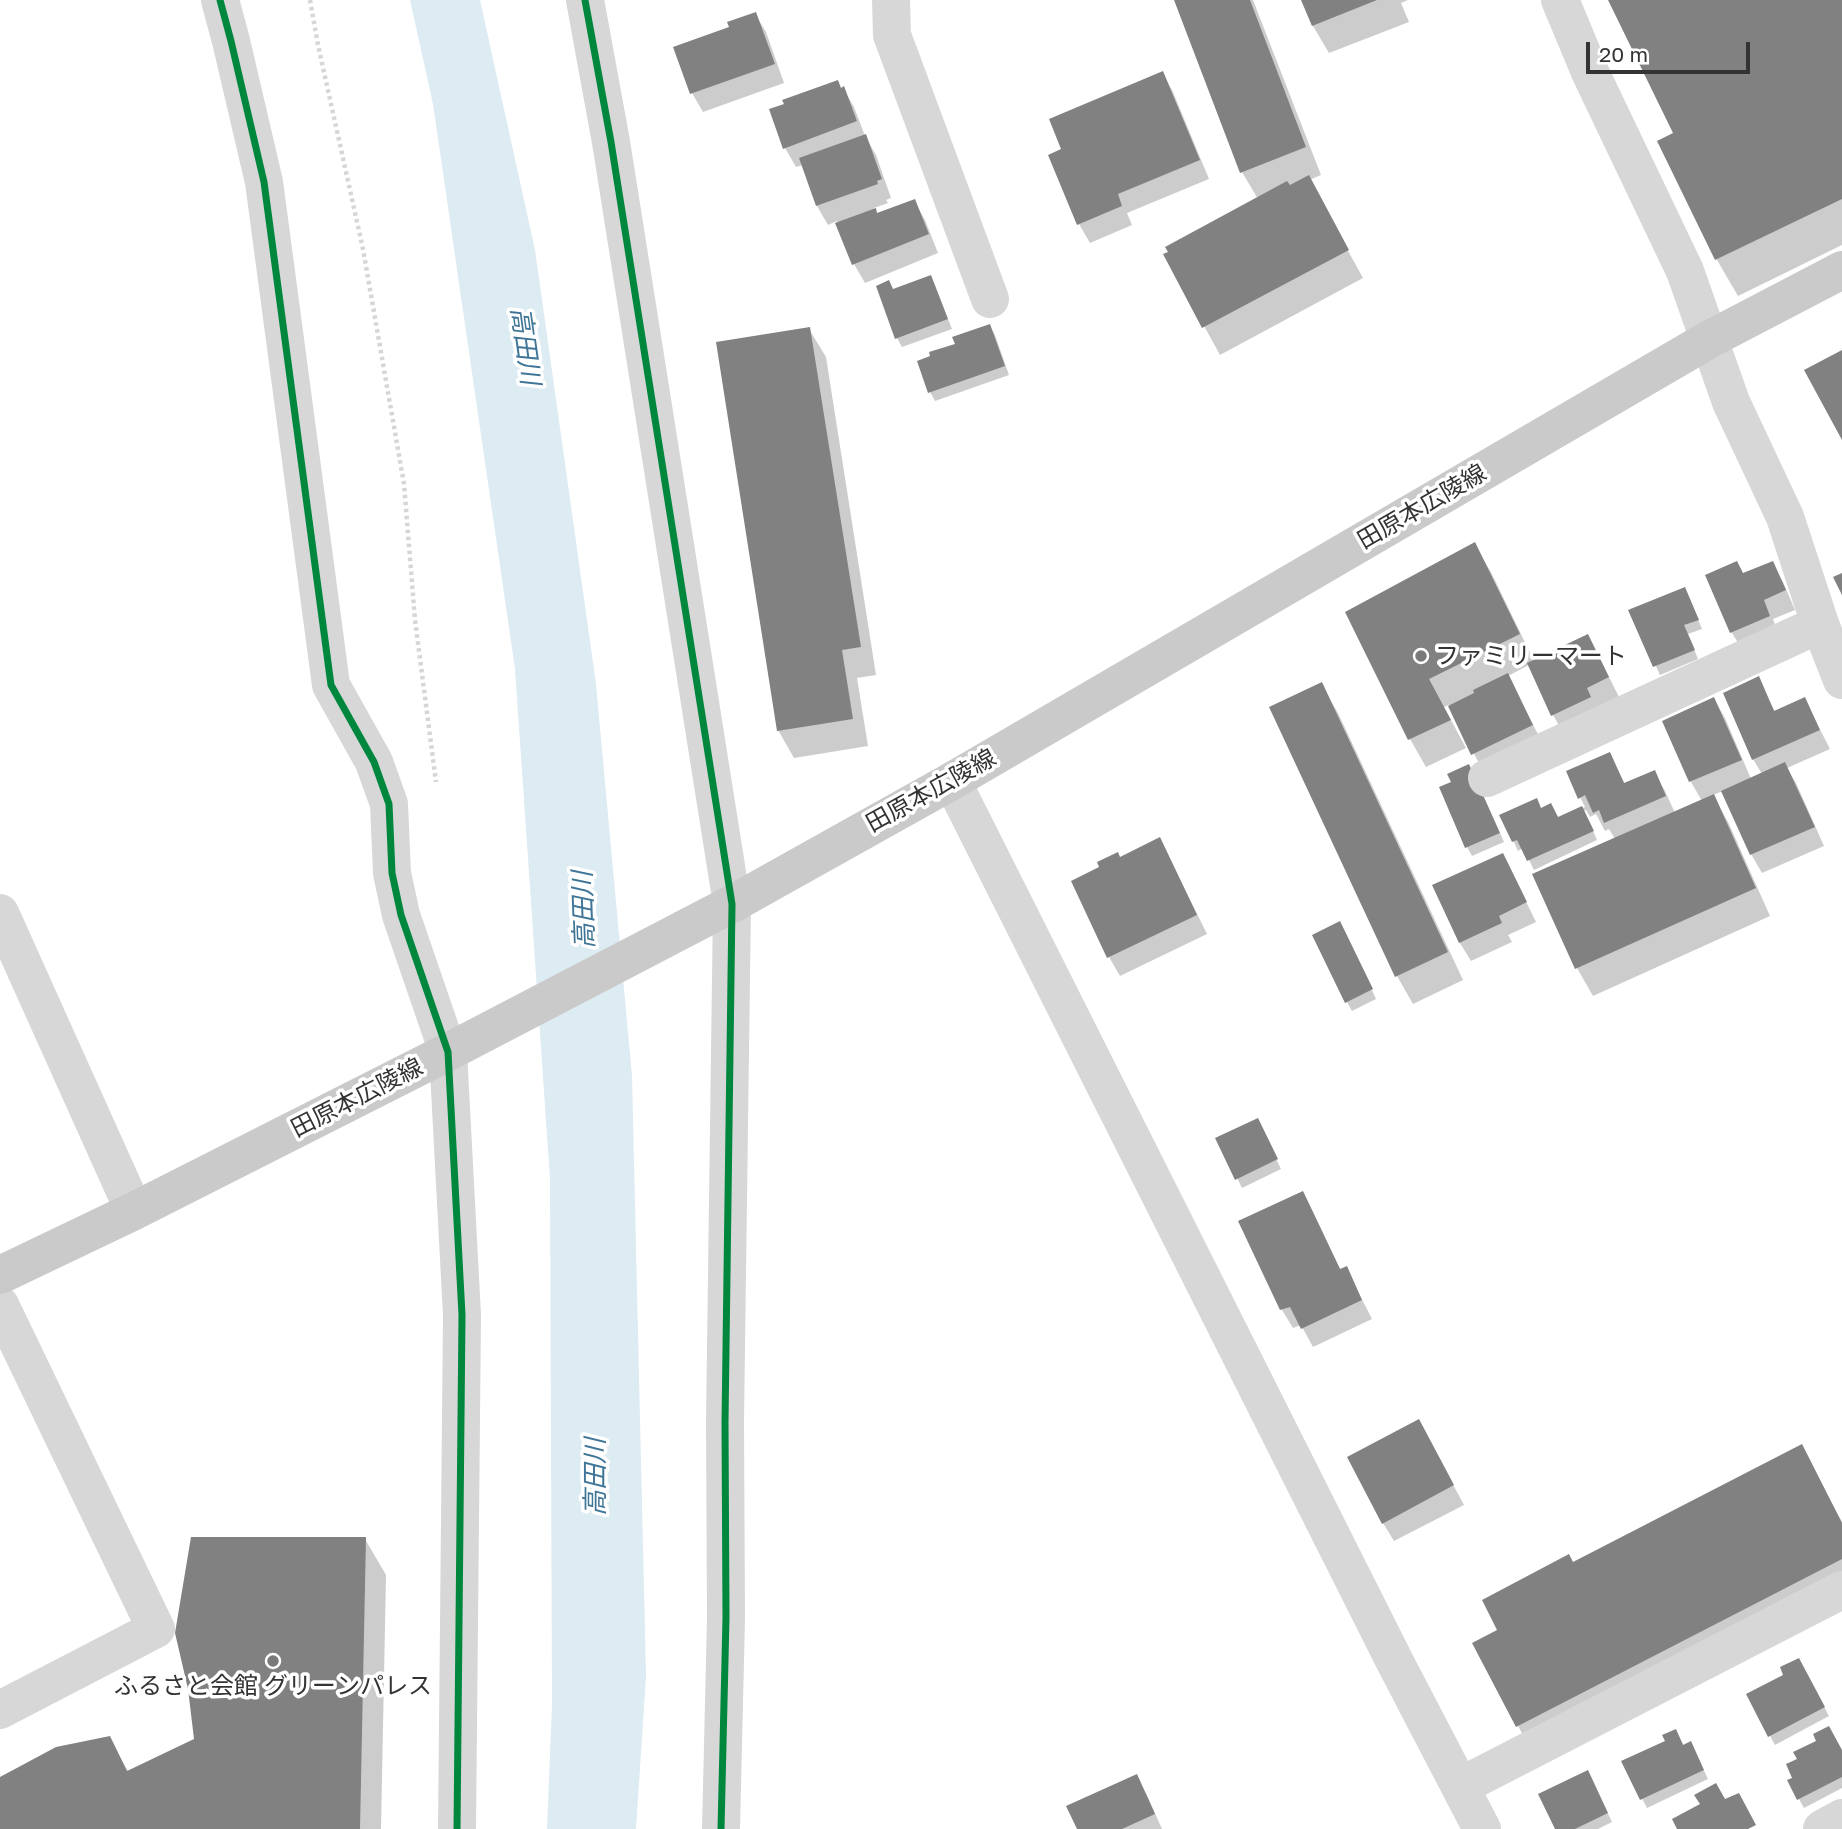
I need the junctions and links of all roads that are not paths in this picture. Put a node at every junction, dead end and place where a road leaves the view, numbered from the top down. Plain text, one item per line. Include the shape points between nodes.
1 (219, 0) edge
2 (584, 0) edge
3 (891, 0) edge
4 (1560, 0) edge
5 (1842, 270) edge
6 (990, 299) dead end
7 (1710, 339) junction
8 (1820, 624) junction
9 (1842, 680) edge
10 (1487, 778) dead end
11 (952, 781) junction
12 (716, 912) junction
13 (0, 913) edge
14 (461, 1045) junction
15 (134, 1211) junction
16 (0, 1275) edge
17 (0, 1305) edge
18 (1842, 1590) edge
19 (0, 1710) edge
20 (1461, 1786) junction
21 (1842, 1818) edge
22 (457, 1829) edge
23 (721, 1829) edge
24 (1482, 1829) edge
25 (1822, 1829) edge

1 - 14 street via 264,182 331,685 374,762 389,804 392,873 401,915
2 - 12 street via 611,142
3 - 6 street via 892,36
4 - 7 street via 1685,271
5 - 7 main road, 田原本広陵線
7 - 8 street via 1731,402 1785,517
7 - 11 main road, 田原本広陵線
8 - 9 street
8 - 10 street
11 - 12 main road, 田原本広陵線
11 - 20 street via 1388,1650
12 - 14 main road, 田原本広陵線
12 - 23 street via 726,1618
13 - 15 street
14 - 15 main road, 田原本広陵線
14 - 22 street
15 - 16 main road, 田原本広陵線
17 - 19 street via 156,1629
18 - 20 street
20 - 24 street
21 - 25 street

